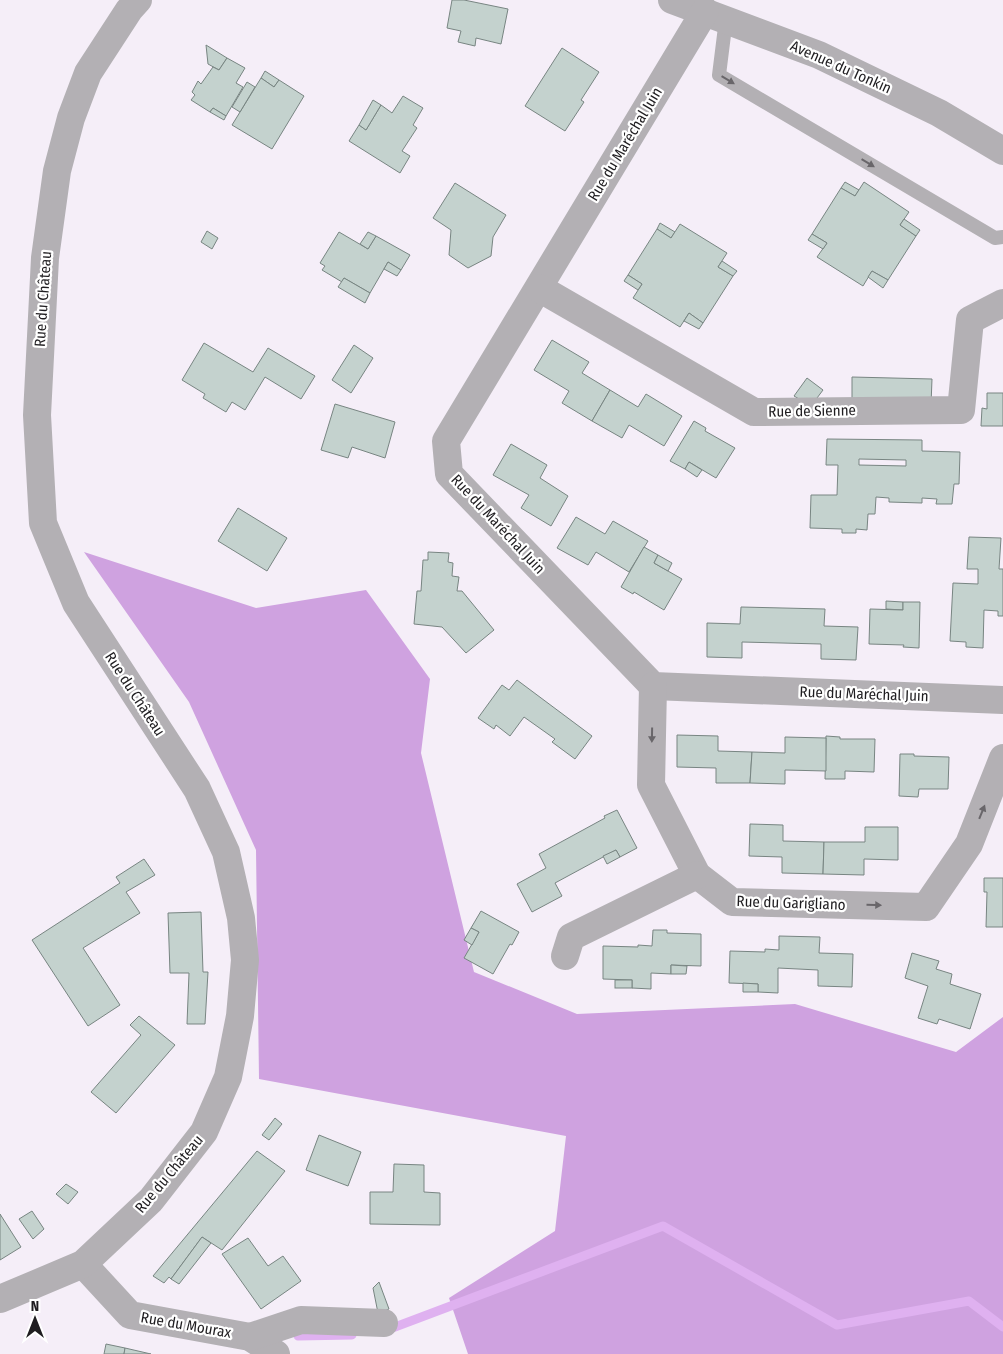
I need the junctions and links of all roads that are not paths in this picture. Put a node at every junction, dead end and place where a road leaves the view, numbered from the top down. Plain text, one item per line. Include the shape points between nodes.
1 (138, 0) edge
2 (672, 0) edge
3 (715, 15) junction
4 (1003, 151) edge
5 (1003, 237) edge
6 (539, 288) junction
7 (1003, 303) edge
8 (653, 686) junction
9 (1003, 700) edge
10 (1003, 758) edge
11 (697, 875) junction
12 (564, 956) dead end
13 (83, 1264) junction
14 (0, 1299) edge
15 (384, 1323) dead end
16 (250, 1337) junction
17 (276, 1354) edge

1 - 13 street, Rue du Château via 88,73 71,118 57,171 45,258 37,415 43,523 76,603 196,789 226,852 241,918 244,960 240,1016 228,1078 204,1132 151,1200
2 - 3 street, Avenue du Tonkin
3 - 4 street, Avenue du Tonkin via 820,55 939,113
3 -> 5 lane via 719,75 995,238
3 - 6 street, Rue du Maréchal Juin
6 - 7 street, Rue de Sienne via 754,412 961,410 970,320
6 - 8 street, Rue du Maréchal Juin via 446,441 449,474
8 - 9 street, Rue du Maréchal Juin
8 -> 11 street, Rue du Garigliano via 651,785
11 -> 10 street, Rue du Garigliano via 732,902 926,906 969,844
11 - 12 street via 571,937
13 - 14 street, Rue du Château
13 - 16 street, Rue du Mourax via 130,1315
15 - 16 street via 301,1320
16 - 17 street, Rue du Mourax

